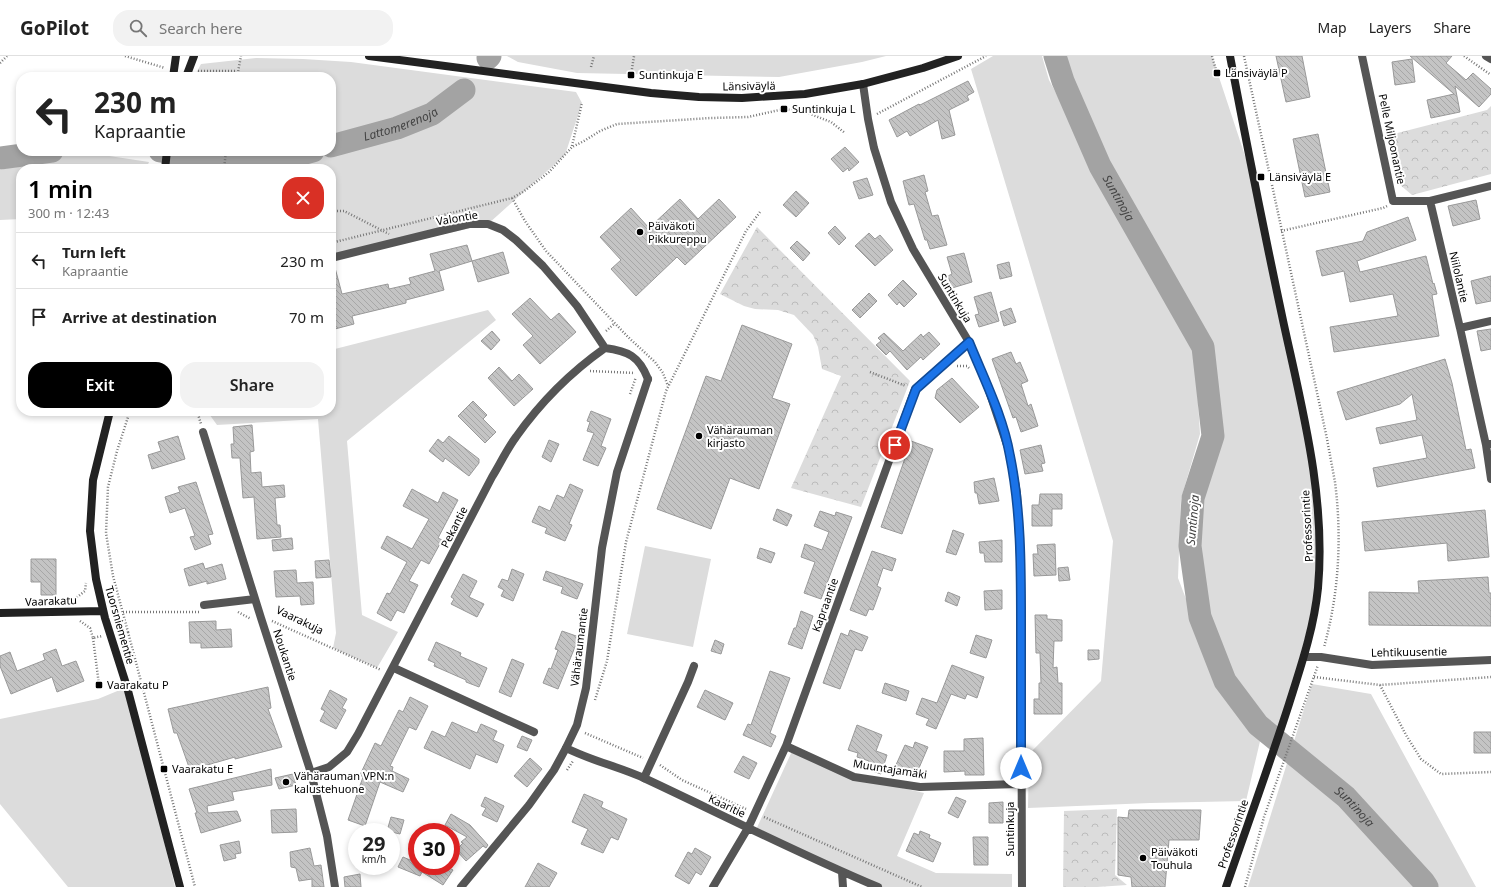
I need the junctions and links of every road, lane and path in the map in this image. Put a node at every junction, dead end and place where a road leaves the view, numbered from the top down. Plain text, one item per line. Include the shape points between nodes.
1 (7, 56) edge
2 (176, 56) edge
3 (194, 56) edge
4 (241, 56) edge
5 (370, 56) edge
6 (594, 56) edge
7 (634, 56) edge
8 (958, 56) edge
9 (986, 56) edge
10 (1212, 56) edge
11 (1230, 56) edge
12 (1362, 56) edge
13 (1464, 56) edge
14 (1486, 56) edge
15 (1491, 59) edge
16 (0, 63) edge
17 (592, 67) dead end
18 (174, 72) edge
19 (188, 72) edge
20 (238, 72) edge
21 (1217, 73) dead end
22 (632, 75) dead end
23 (1491, 75) edge
24 (863, 84) junction
25 (582, 103) dead end
26 (868, 119) junction
27 (845, 133) dead end
28 (572, 147) junction
29 (1491, 186) edge
30 (512, 198) junction
31 (1394, 201) junction
32 (1430, 201) junction
33 (336, 211) edge
34 (760, 212) dead end
35 (382, 230) junction
36 (1281, 231) dead end
37 (336, 241) edge
38 (403, 241) junction
39 (336, 257) edge
40 (1491, 321) edge
41 (1460, 328) junction
42 (969, 342) junction
43 (605, 348) junction
44 (952, 368) dead end
45 (972, 370) dead end
46 (589, 371) dead end
47 (870, 372) dead end
48 (668, 386) junction
49 (916, 389) junction
50 (630, 394) dead end
51 (109, 416) edge
52 (128, 416) edge
53 (203, 432) dead end
54 (1488, 445) edge
55 (1491, 479) edge
56 (113, 576) junction
57 (96, 579) junction
58 (255, 599) junction
59 (202, 609) joint
60 (103, 611) junction
61 (70, 612) junction
62 (123, 612) junction
63 (232, 612) dead end
64 (0, 613) edge
65 (261, 618) junction
66 (128, 632) junction
67 (110, 635) junction
68 (93, 638) junction
69 (1304, 657) junction
70 (1491, 660) edge
71 (694, 666) dead end
72 (392, 671) junction
73 (1314, 677) dead end
74 (1491, 677) edge
75 (1380, 685) junction
76 (99, 686) dead end
77 (594, 704) dead end
78 (534, 732) dead end
79 (585, 732) dead end
80 (1291, 743) dead end
81 (786, 746) junction
82 (566, 748) junction
83 (578, 754) junction
84 (565, 772) dead end
85 (1491, 772) edge
86 (312, 773) junction
87 (644, 778) junction
88 (1021, 784) junction
89 (764, 812) dead end
90 (752, 830) junction
91 (842, 872) junction
92 (180, 887) edge
93 (195, 887) edge
94 (335, 887) edge
95 (461, 887) edge
96 (713, 887) edge
97 (843, 887) edge
98 (878, 887) edge
99 (1022, 887) edge
100 (1226, 887) edge
101 (1245, 887) edge

1 - 16 path
2 - 18 main road
3 - 19 main road
4 - 20 path
5 - 24 main road, Länsiväylä via 594,87 699,97 772,97
6 - 17 path
7 - 22 path
8 - 24 main road, Länsiväylä
9 - 26 path
10 - 21 path
11 - 69 main road, Professorintie via 1253,180 1310,444 1318,500 1321,544 1318,590
12 - 31 street, Pelle Miljoonantie
13 - 23 path
14 - 15 street
24 - 26 street, Suntinkuja
25 - 28 path
26 - 42 street, Suntinkuja via 891,202 913,249
27 - 28 path via 831,122 805,112 784,108 748,117 618,124
28 - 30 path via 548,172
29 - 32 street, Pelle Miljoonantie
30 - 35 path
30 - 48 path via 546,252 655,362
31 - 32 street, Pelle Miljoonantie
31 - 36 path via 1383,208
32 - 41 street, Niilolantie
33 - 35 path via 344,212
34 - 48 path via 746,231
35 - 37 path
35 - 38 path
38 - 39 street, Valontie
38 - 43 street, Valontie via 469,224 488,224 503,230 537,260 561,287
40 - 41 street
41 - 54 street, Niilolantie
42 - 49 street, Kapraantie
42 - 88 street, Suntinkuja via 998,414 1010,454 1017,493 1021,578
43 - 72 street, Pekantie via 568,378 515,437
43 - 82 street, Vähäraumantie via 622,351 636,359 648,378 617,472 602,548 586,688 577,725
44 - 45 path via 961,365
46 - 50 path via 638,373
47 - 49 path
48 - 77 path via 626,542 607,661
49 - 81 street, Kapraantie
51 - 57 main road, Tuorsniementie via 93,480 90,531
52 - 56 path via 108,487 106,533
53 - 58 street, Noukantie
54 - 55 street
56 - 57 path
56 - 62 path
57 - 60 main road, Tuorsniementie
57 - 61 path via 86,582 85,591 72,601
58 - 59 street
58 - 65 street, Noukantie
59 - 62 path
60 - 61 main road, Vaarakatu
60 - 67 main road, Tuorsniementie
61 - 64 main road, Vaarakatu
61 - 68 path via 70,620 81,621 90,628
62 - 66 path
63 - 65 path, Vaarakuja via 239,612 250,619
65 - 72 path, Vaarakuja via 270,616 272,621
65 - 86 street, Noukantie
66 - 67 path
66 - 93 path
67 - 68 path
67 - 92 main road, Tuorsniementie via 127,687
68 - 76 path
69 - 70 street, Lehtikuusentie via 1372,665
69 - 100 main road, Professorintie
71 - 87 street
72 - 78 street
72 - 86 street, Pekantie via 347,752 329,767
73 - 75 path
74 - 75 path
75 - 85 path via 1421,759 1442,774
79 - 83 path
80 - 101 path via 1264,817
81 - 88 street, Muuntajamäki via 854,777 920,787
81 - 90 street, Kapraantie
82 - 83 street, Kaaritie
82 - 95 street, Vähäraumantie via 529,805
83 - 84 path
83 - 87 street, Kaaritie
86 - 94 street, Noukantie via 327,836
87 - 90 street, Kaaritie
88 - 99 street, Suntinkuja
89 - 90 path
90 - 91 street, Kaaritie
90 - 96 street, Kapraantie
91 - 97 street
91 - 98 street, Kaaritie

